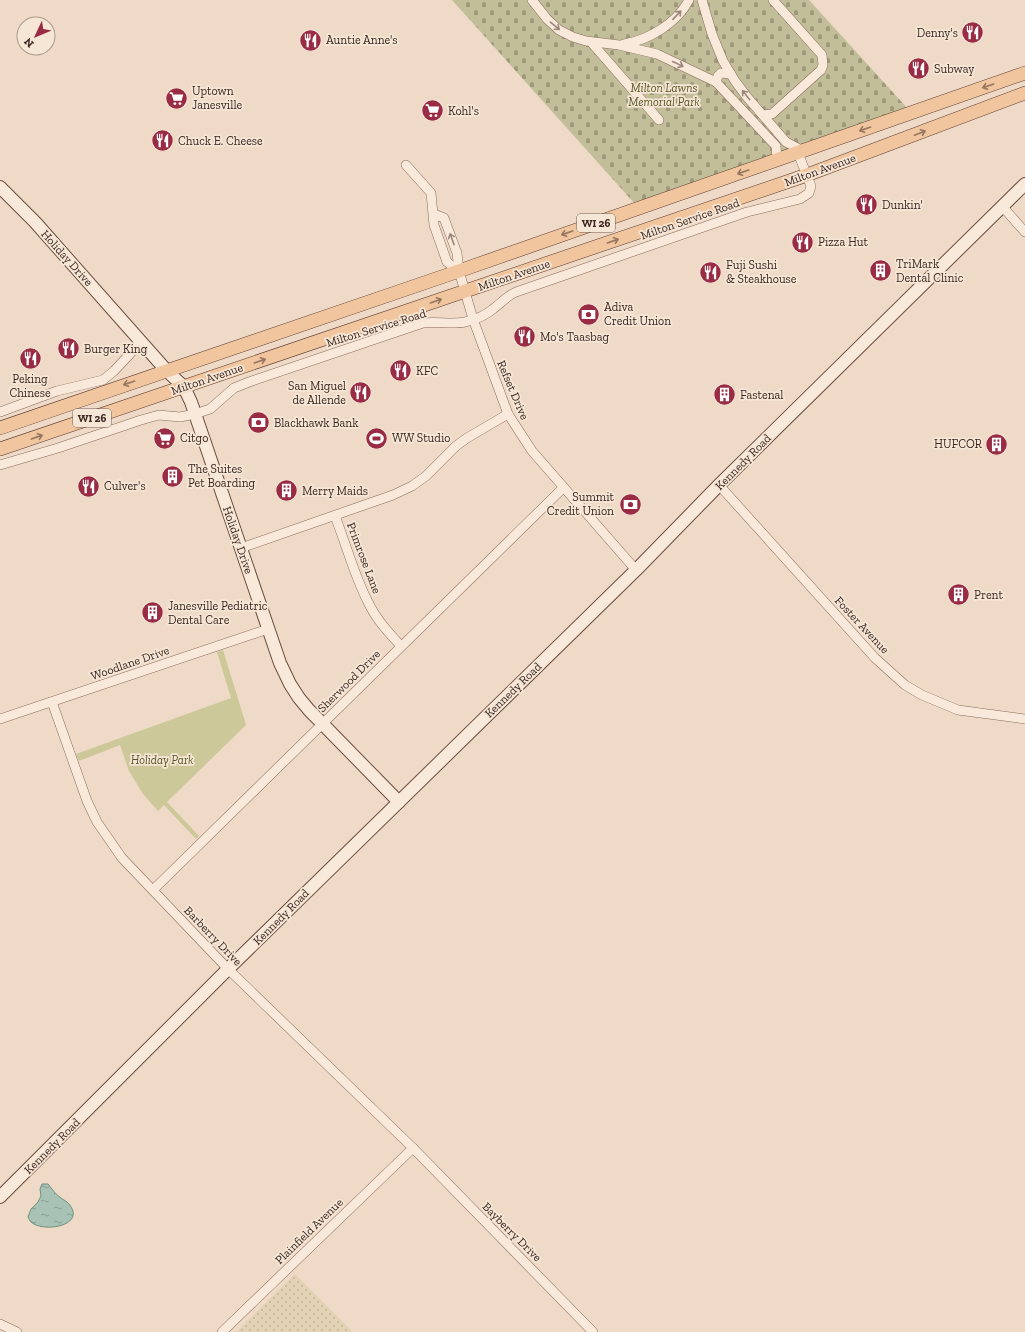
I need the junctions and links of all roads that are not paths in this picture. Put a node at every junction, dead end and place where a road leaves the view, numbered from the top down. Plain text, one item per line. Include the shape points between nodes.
1 (531, 0) edge
2 (689, 0) edge
3 (702, 0) edge
4 (773, 0) edge
5 (652, 35) junction
6 (591, 42) junction
7 (619, 45) junction
8 (656, 54) junction
9 (1025, 73) edge
10 (731, 74) junction
11 (716, 82) junction
12 (1025, 93) edge
13 (767, 114) junction
14 (660, 120) dead end
15 (800, 152) junction
16 (777, 160) junction
17 (406, 165) dead end
18 (807, 175) junction
19 (1025, 184) edge
20 (0, 187) edge
21 (1002, 206) junction
22 (434, 214) junction
23 (1025, 232) edge
24 (459, 271) junction
25 (465, 291) junction
26 (473, 319) junction
27 (142, 342) junction
28 (166, 370) junction
29 (184, 387) junction
30 (0, 412) edge
31 (195, 414) junction
32 (508, 414) junction
33 (0, 428) edge
34 (0, 449) edge
35 (0, 465) edge
36 (719, 485) junction
37 (563, 488) junction
38 (335, 516) junction
39 (241, 548) junction
40 (636, 570) junction
41 (268, 629) junction
42 (401, 646) junction
43 (52, 702) junction
44 (0, 719) edge
45 (1025, 719) edge
46 (322, 724) junction
47 (399, 802) junction
48 (152, 890) junction
49 (228, 969) junction
50 (412, 1148) junction
51 (0, 1195) edge
52 (0, 1324) edge
53 (17, 1332) edge
54 (222, 1332) edge
55 (594, 1332) edge

1 -> 6 street via 559,30
5 -> 2 street via 669,24
3 - 10 street via 712,34
4 - 13 street via 824,60 821,70
5 - 7 street via 634,43
5 - 8 street via 652,48
6 - 7 street
6 - 14 street
7 - 8 street
8 -> 11 street
9 -> 15 main road, Milton Avenue / WI 26
10 - 11 street via 721,73
13 -> 10 street via 748,97
11 - 16 street via 776,146
18 -> 12 main road, Milton Avenue / WI 26
13 - 15 street via 786,142
15 - 16 main road, Milton Avenue / WI 26
15 - 18 street, Milton Service Road
16 -> 24 main road, Milton Avenue / WI 26
17 - 22 street via 431,193
25 -> 18 main road, Milton Avenue / WI 26
18 - 26 street, Milton Service Road via 811,189 800,199 747,212 516,292 490,312
19 - 21 street, Kennedy Road
20 - 27 street, Holiday Drive via 35,222
21 - 23 street
21 - 36 street, Kennedy Road
22 - 24 street via 434,225 447,262
24 -> 22 street, Refset Drive via 457,253 444,218
24 - 25 street, Refset Drive
24 - 28 main road, Milton Avenue / WI 26
25 - 26 street, Refset Drive
29 -> 25 main road, Milton Avenue / WI 26
26 - 31 street, Milton Service Road via 459,323 424,323 249,382 227,392 210,409
26 - 32 street, Refset Drive
27 - 28 street, Holiday Drive
27 - 30 street via 103,380 57,391
28 - 29 street, Holiday Drive
28 -> 33 main road, Milton Avenue / WI 26
29 - 31 street, Holiday Drive
34 -> 29 main road, Milton Avenue / WI 26
31 - 35 street, Milton Service Road via 147,418
31 - 39 street, Holiday Drive
32 - 37 street, Refset Drive via 532,451
32 - 38 street via 456,446 426,476 412,486
36 - 40 street, Kennedy Road
36 - 45 street, Foster Avenue via 875,658 906,685 928,698 958,710
37 - 40 street, Refset Drive
37 - 42 street, Sherwood Drive
38 - 39 street
38 - 42 street, Primrose Lane via 368,603 385,629
39 - 41 street, Holiday Drive
40 - 47 street, Kennedy Road
41 - 43 street, Woodlane Drive
41 - 46 street, Holiday Drive via 284,673 299,698
42 - 46 street, Sherwood Drive
43 - 44 street, Woodlane Drive
43 - 48 street, Barberry Drive via 97,822 122,858
46 - 47 street, Holiday Drive
46 - 48 street, Sherwood Drive
47 - 49 street, Kennedy Road
48 - 49 street, Barberry Drive
49 - 50 street, Barberry Drive
49 - 51 street, Kennedy Road
50 - 54 street, Plainfield Avenue
50 - 55 street, Bayberry Drive
52 - 53 street

